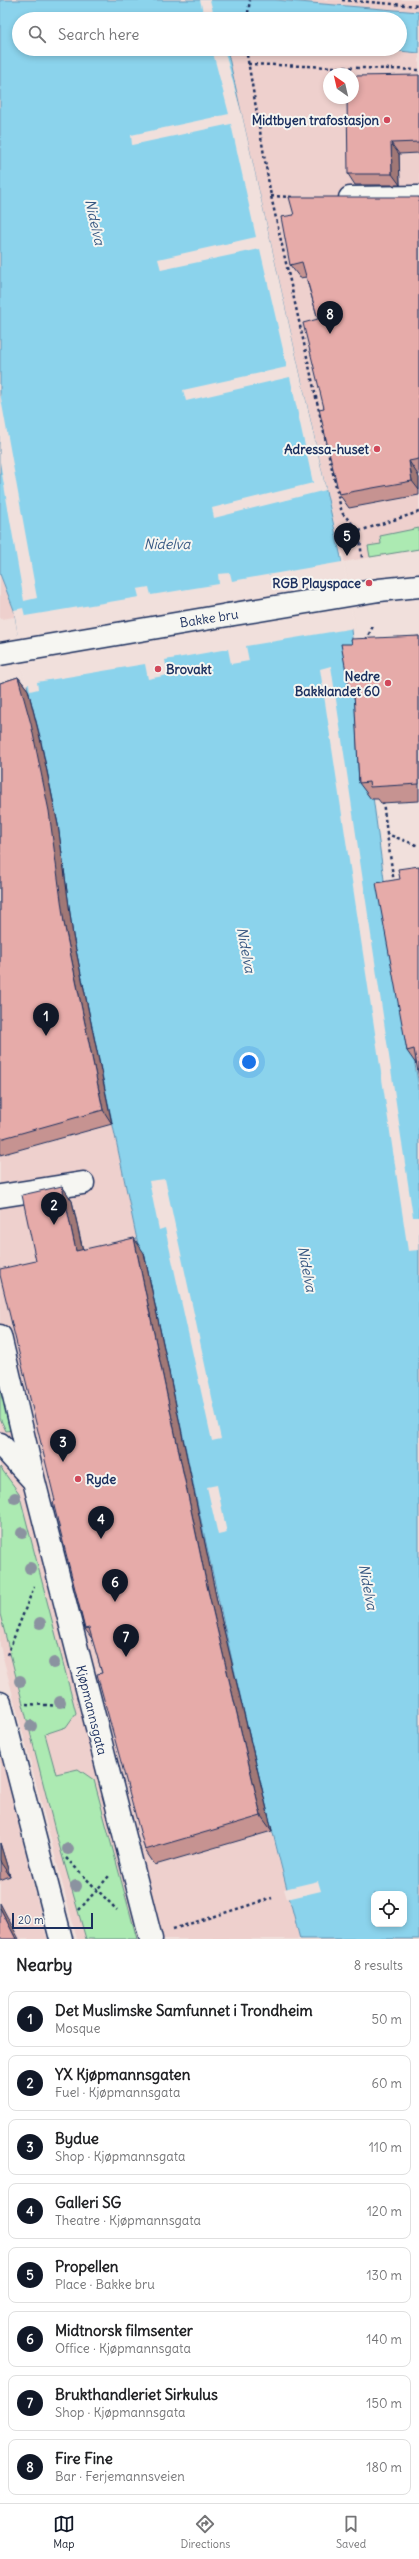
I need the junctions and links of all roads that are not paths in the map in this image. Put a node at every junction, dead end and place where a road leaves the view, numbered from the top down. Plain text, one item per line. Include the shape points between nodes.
1 (419, 197) edge
2 (327, 198) edge
3 (419, 586) edge
4 (0, 654) edge
5 (83, 1183) dead end
6 (0, 1196) edge
7 (0, 1336) edge
8 (0, 1444) edge
9 (34, 1481) junction
10 (0, 1703) edge
11 (61, 1939) edge
12 (151, 1939) edge

1 - 2 street
3 - 4 street, Bakke bru, bridge via 380,590
5 - 6 street
7 - 9 street, Kjøpmannsgata
8 - 9 street, Kjøpmannsgata
9 - 12 street, Kjøpmannsgata
10 - 11 street

